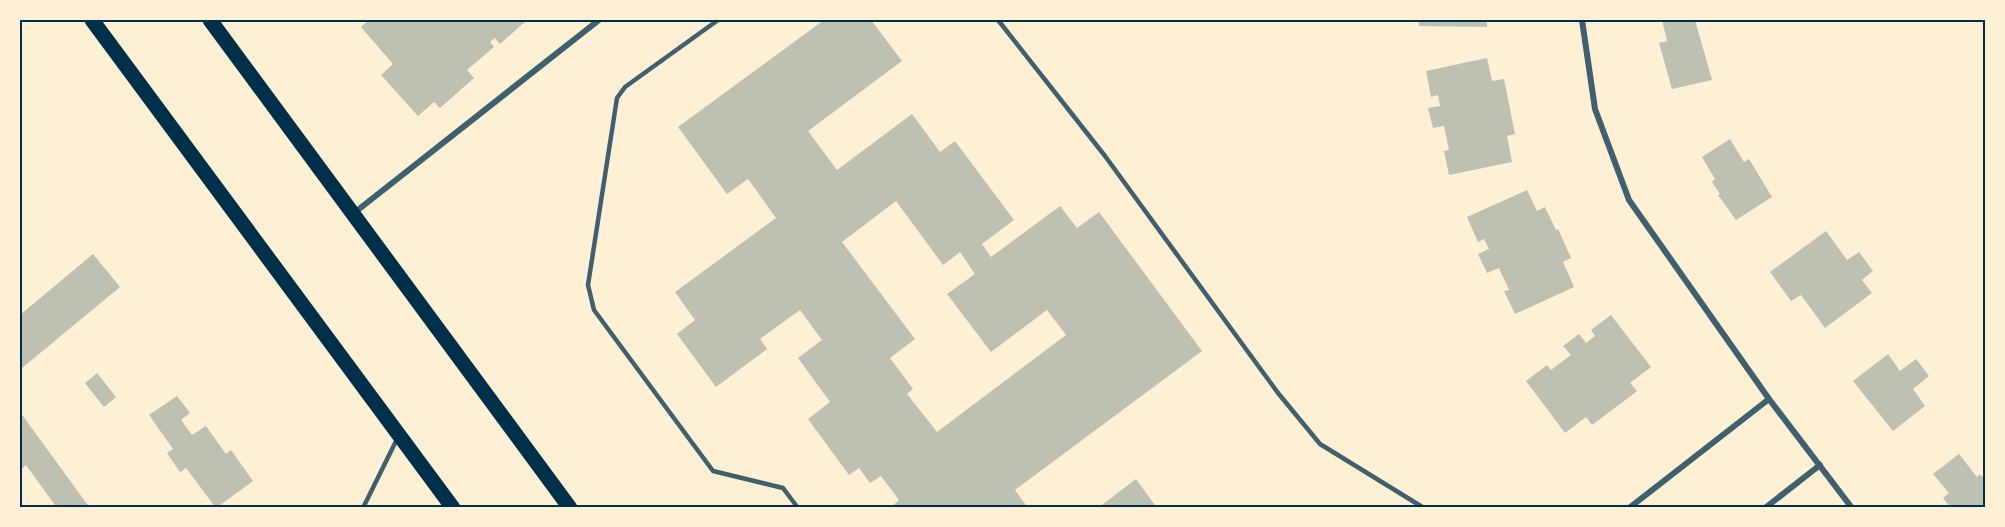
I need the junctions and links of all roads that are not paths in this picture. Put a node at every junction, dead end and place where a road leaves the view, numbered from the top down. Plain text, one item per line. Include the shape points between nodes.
1 (92, 20) edge
2 (210, 20) edge
3 (599, 20) edge
4 (718, 20) edge
5 (998, 20) edge
6 (1582, 20) edge
7 (353, 213) junction
8 (1769, 399) junction
9 (399, 434) junction
10 (1820, 465) junction
11 (363, 507) edge
12 (453, 507) edge
13 (570, 507) edge
14 (798, 507) edge
15 (1424, 507) edge
16 (1629, 507) edge
17 (1765, 507) edge
18 (1852, 507) edge

1 - 9 main road
2 - 7 main road
3 - 7 street
4 - 14 lane via 625,87 617,98 588,285 594,310 713,471 783,488
5 - 15 lane via 1320,444
6 - 8 street via 1595,109 1629,200
7 - 13 main road
8 - 10 street
8 - 16 street
9 - 11 lane
9 - 12 main road
10 - 17 street
10 - 18 street

